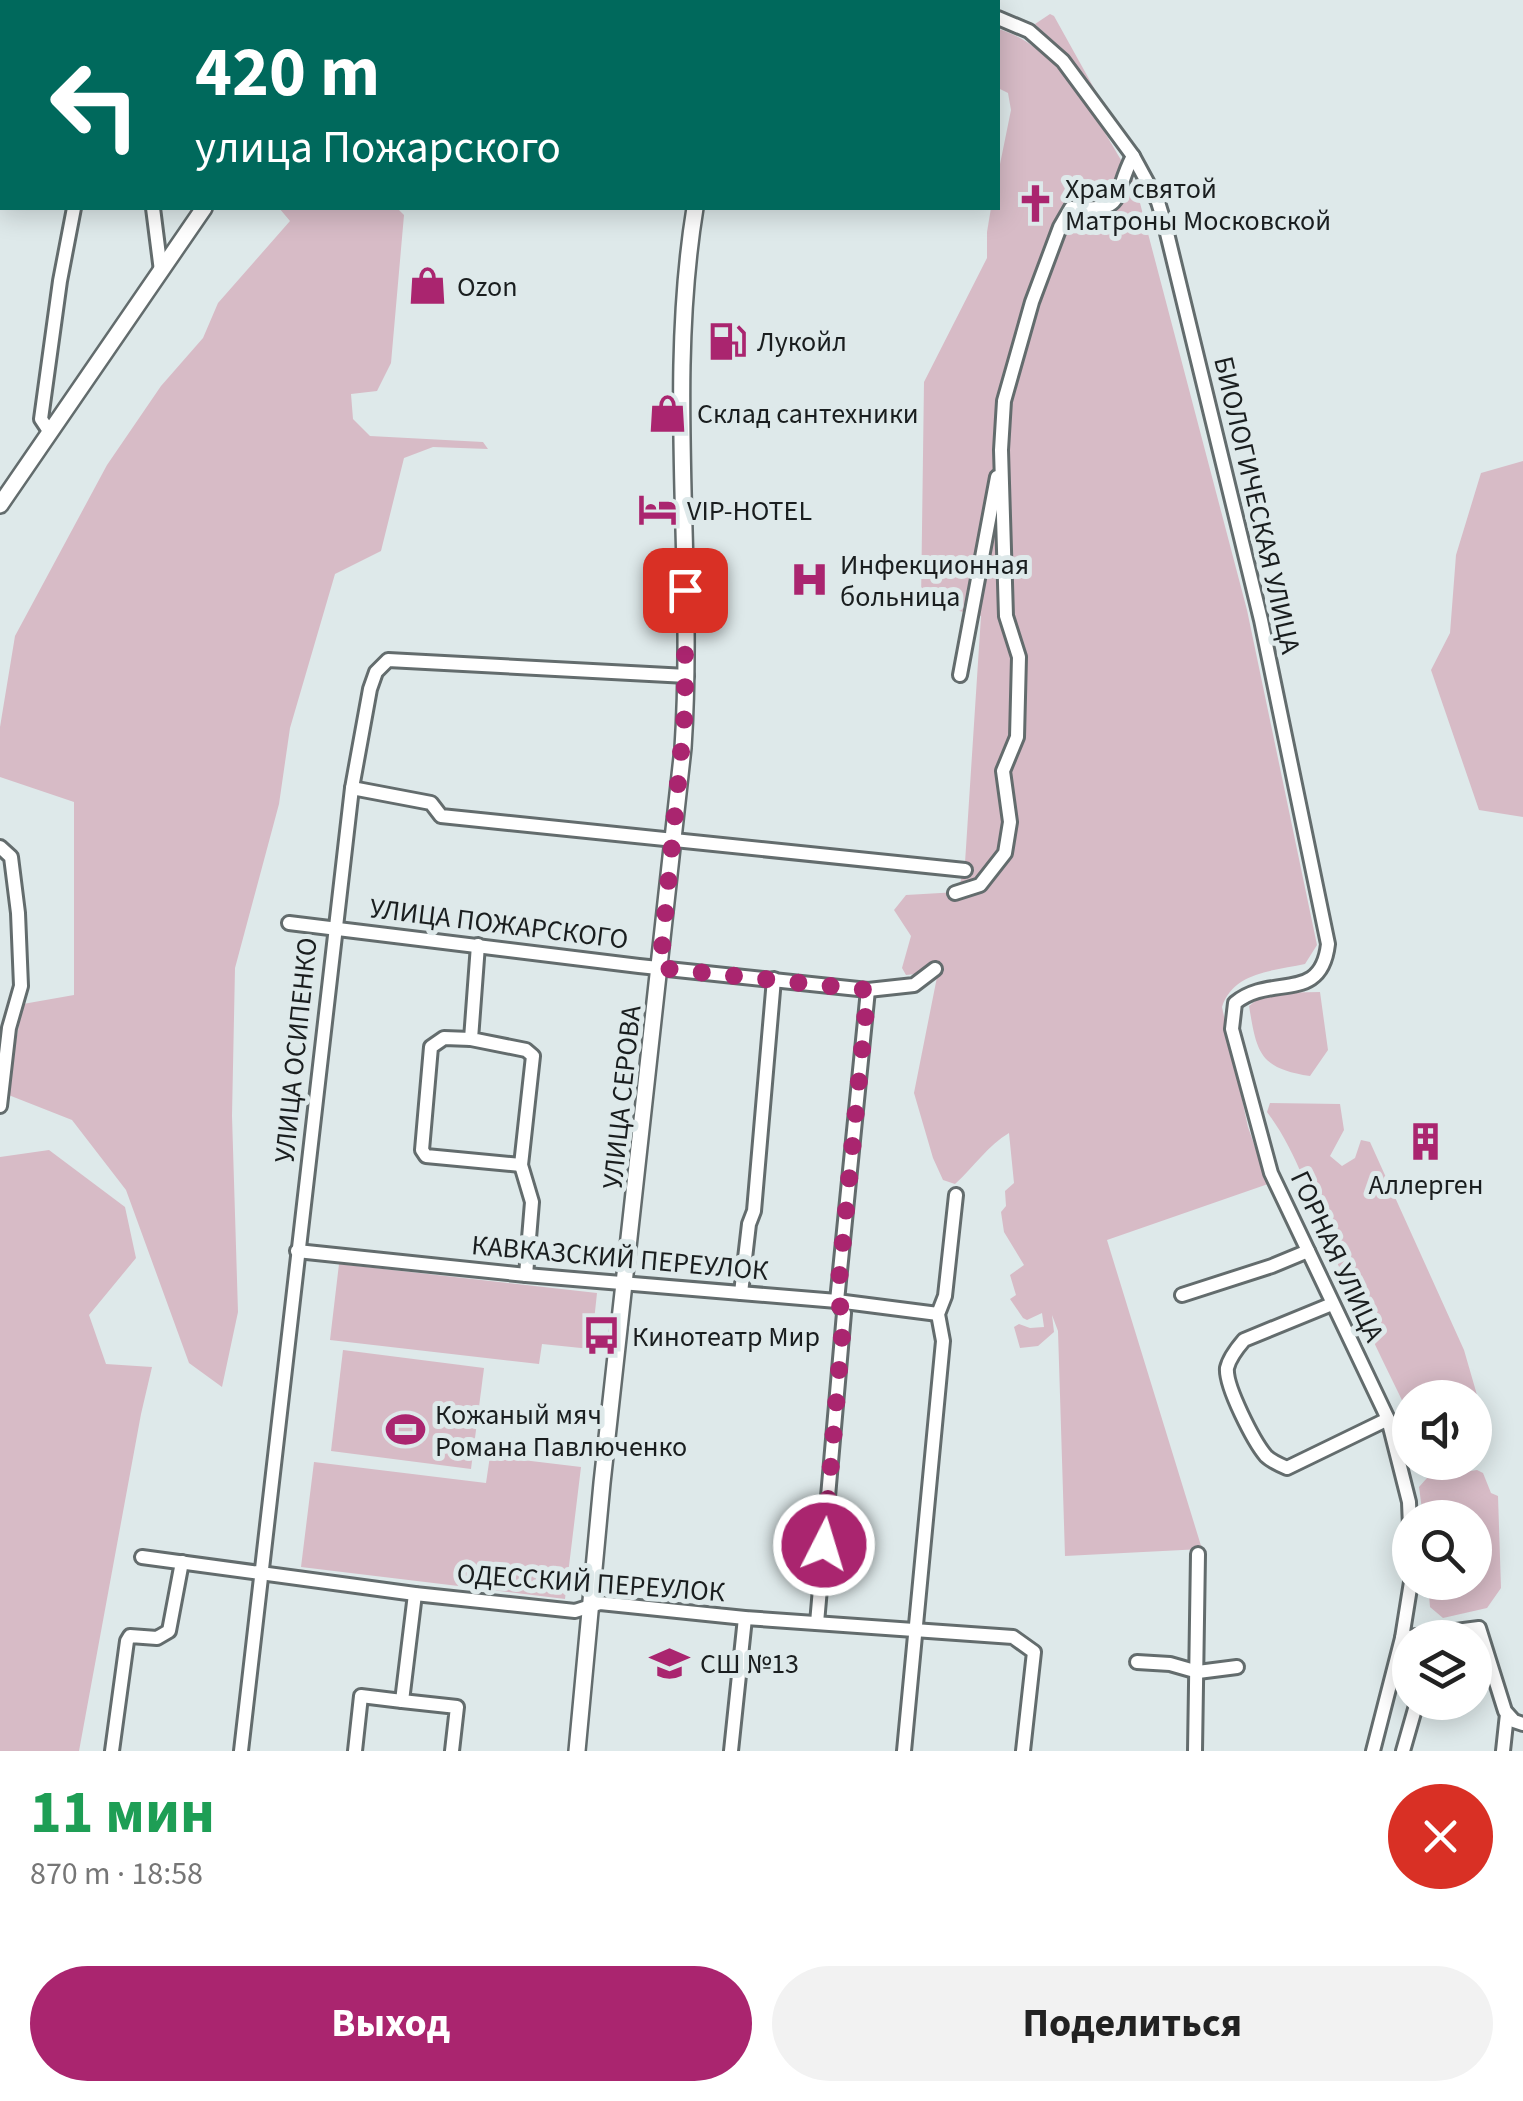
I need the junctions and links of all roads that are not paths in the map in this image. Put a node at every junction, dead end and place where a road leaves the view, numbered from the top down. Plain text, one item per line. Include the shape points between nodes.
1 (1000, 19) edge
2 (1133, 156) junction
3 (74, 210) edge
4 (153, 210) edge
5 (203, 210) edge
6 (695, 210) edge
7 (161, 271) junction
8 (49, 431) junction
9 (1002, 450) junction
10 (0, 505) edge
11 (960, 675) dead end
12 (687, 676) junction
13 (352, 788) junction
14 (674, 841) junction
15 (5, 852) edge
16 (965, 870) dead end
17 (955, 893) dead end
18 (290, 923) dead end
19 (334, 926) junction
20 (478, 946) junction
21 (660, 968) junction
22 (935, 969) dead end
23 (774, 979) junction
24 (868, 990) junction
25 (1235, 1003) joint
26 (470, 1039) junction
27 (0, 1106) edge
28 (521, 1165) junction
29 (956, 1195) dead end
30 (297, 1251) junction
31 (1308, 1251) junction
32 (526, 1276) junction
33 (626, 1284) junction
34 (741, 1293) junction
35 (1182, 1294) dead end
36 (837, 1301) junction
37 (1332, 1304) junction
38 (938, 1314) junction
39 (1388, 1419) junction
40 (1408, 1500) edge
41 (1198, 1554) dead end
42 (142, 1557) dead end
43 (182, 1562) junction
44 (262, 1572) junction
45 (415, 1594) junction
46 (590, 1606) junction
47 (745, 1618) junction
48 (818, 1624) junction
49 (916, 1630) junction
50 (1137, 1662) dead end
51 (1237, 1667) dead end
52 (1492, 1671) edge
53 (1198, 1672) junction
54 (1392, 1676) edge
55 (402, 1701) junction
56 (1506, 1714) junction
57 (1411, 1720) edge
58 (1523, 1724) edge
59 (112, 1751) edge
60 (241, 1751) edge
61 (355, 1751) edge
62 (452, 1751) edge
63 (577, 1751) edge
64 (731, 1751) edge
65 (904, 1751) edge
66 (1023, 1751) edge
67 (1195, 1751) edge
68 (1372, 1751) edge
69 (1402, 1751) edge
70 (1503, 1751) edge

1 - 2 street, БИОЛОГИЧЕСКАЯ УЛИЦА via 1029,31 1064,61
2 - 9 street via 1111,206 1071,208 1060,227 1018,347 1004,401
2 - 25 street, БИОЛОГИЧЕСКАЯ УЛИЦА via 1158,202 1177,275 1261,620 1328,944 1316,978 1249,991
3 - 8 street via 42,419
4 - 7 street
5 - 7 main road
6 - 12 main road, УЛИЦА СЕРОВА via 683,299
7 - 8 main road
8 - 10 main road
9 - 11 street
9 - 17 street via 1006,616 1019,657 1017,737 1003,771 1010,822 1005,853 993,870 980,885
12 - 13 street, УЛИЦА ОСИПЕНКО via 388,660 370,689
12 - 14 main road, УЛИЦА СЕРОВА
13 - 14 street via 431,803 441,816
13 - 19 street, УЛИЦА ОСИПЕНКО
14 - 16 street
14 - 21 main road, УЛИЦА СЕРОВА
15 - 27 street via 18,913 20,986
18 - 19 street, УЛИЦА ПОЖАРСКОГО
19 - 20 street, УЛИЦА ПОЖАРСКОГО
19 - 30 street, УЛИЦА ОСИПЕНКО
20 - 21 street, УЛИЦА ПОЖАРСКОГО
20 - 26 street
21 - 23 street, УЛИЦА ПОЖАРСКОГО
21 - 33 main road, УЛИЦА СЕРОВА
22 - 24 street, УЛИЦА ПОЖАРСКОГО via 914,985
23 - 24 street, УЛИЦА ПОЖАРСКОГО
23 - 34 street
24 - 36 street
25 - 31 street, ГОРНАЯ УЛИЦА via 1232,1028 1271,1173
26 - 28 street via 533,1056
26 - 28 street via 444,1038 431,1047 422,1150 426,1156
28 - 32 street via 532,1202
29 - 38 street
30 - 32 street, КАВКАЗСКИЙ ПЕРЕУЛОК
30 - 44 street, УЛИЦА ОСИПЕНКО
31 - 35 street
31 - 37 street, ГОРНАЯ УЛИЦА
32 - 33 street, КАВКАЗСКИЙ ПЕРЕУЛОК
33 - 34 street, КАВКАЗСКИЙ ПЕРЕУЛОК
33 - 46 main road, УЛИЦА СЕРОВА
34 - 36 street, КАВКАЗСКИЙ ПЕРЕУЛОК
36 - 38 street, КАВКАЗСКИЙ ПЕРЕУЛОК
36 - 48 street via 844,1313
37 - 39 street, ГОРНАЯ УЛИЦА
37 - 39 street via 1239,1346 1227,1368 1247,1424 1268,1458 1287,1468
38 - 49 street via 942,1341
39 - 40 street, ГОРНАЯ УЛИЦА
41 - 53 street
42 - 43 street, ОДЕССКИЙ ПЕРЕУЛОК
43 - 44 street, ОДЕССКИЙ ПЕРЕУЛОК
43 - 59 street via 170,1631 127,1641
44 - 45 street, ОДЕССКИЙ ПЕРЕУЛОК
44 - 60 street, УЛИЦА ОСИПЕНКО
45 - 46 street, ОДЕССКИЙ ПЕРЕУЛОК via 575,1610
45 - 55 street
46 - 47 street, ОДЕССКИЙ ПЕРЕУЛОК
46 - 63 main road, УЛИЦА СЕРОВА
47 - 48 street, ОДЕССКИЙ ПЕРЕУЛОК
47 - 64 street
48 - 49 street, ОДЕССКИЙ ПЕРЕУЛОК
49 - 65 street
49 - 66 street, ОДЕССКИЙ ПЕРЕУЛОК via 1013,1637 1034,1652
50 - 53 street
51 - 53 street
52 - 56 street
53 - 67 street
54 - 68 street
55 - 61 street via 362,1696
55 - 62 street via 457,1707
56 - 58 street
56 - 70 street
57 - 69 street

